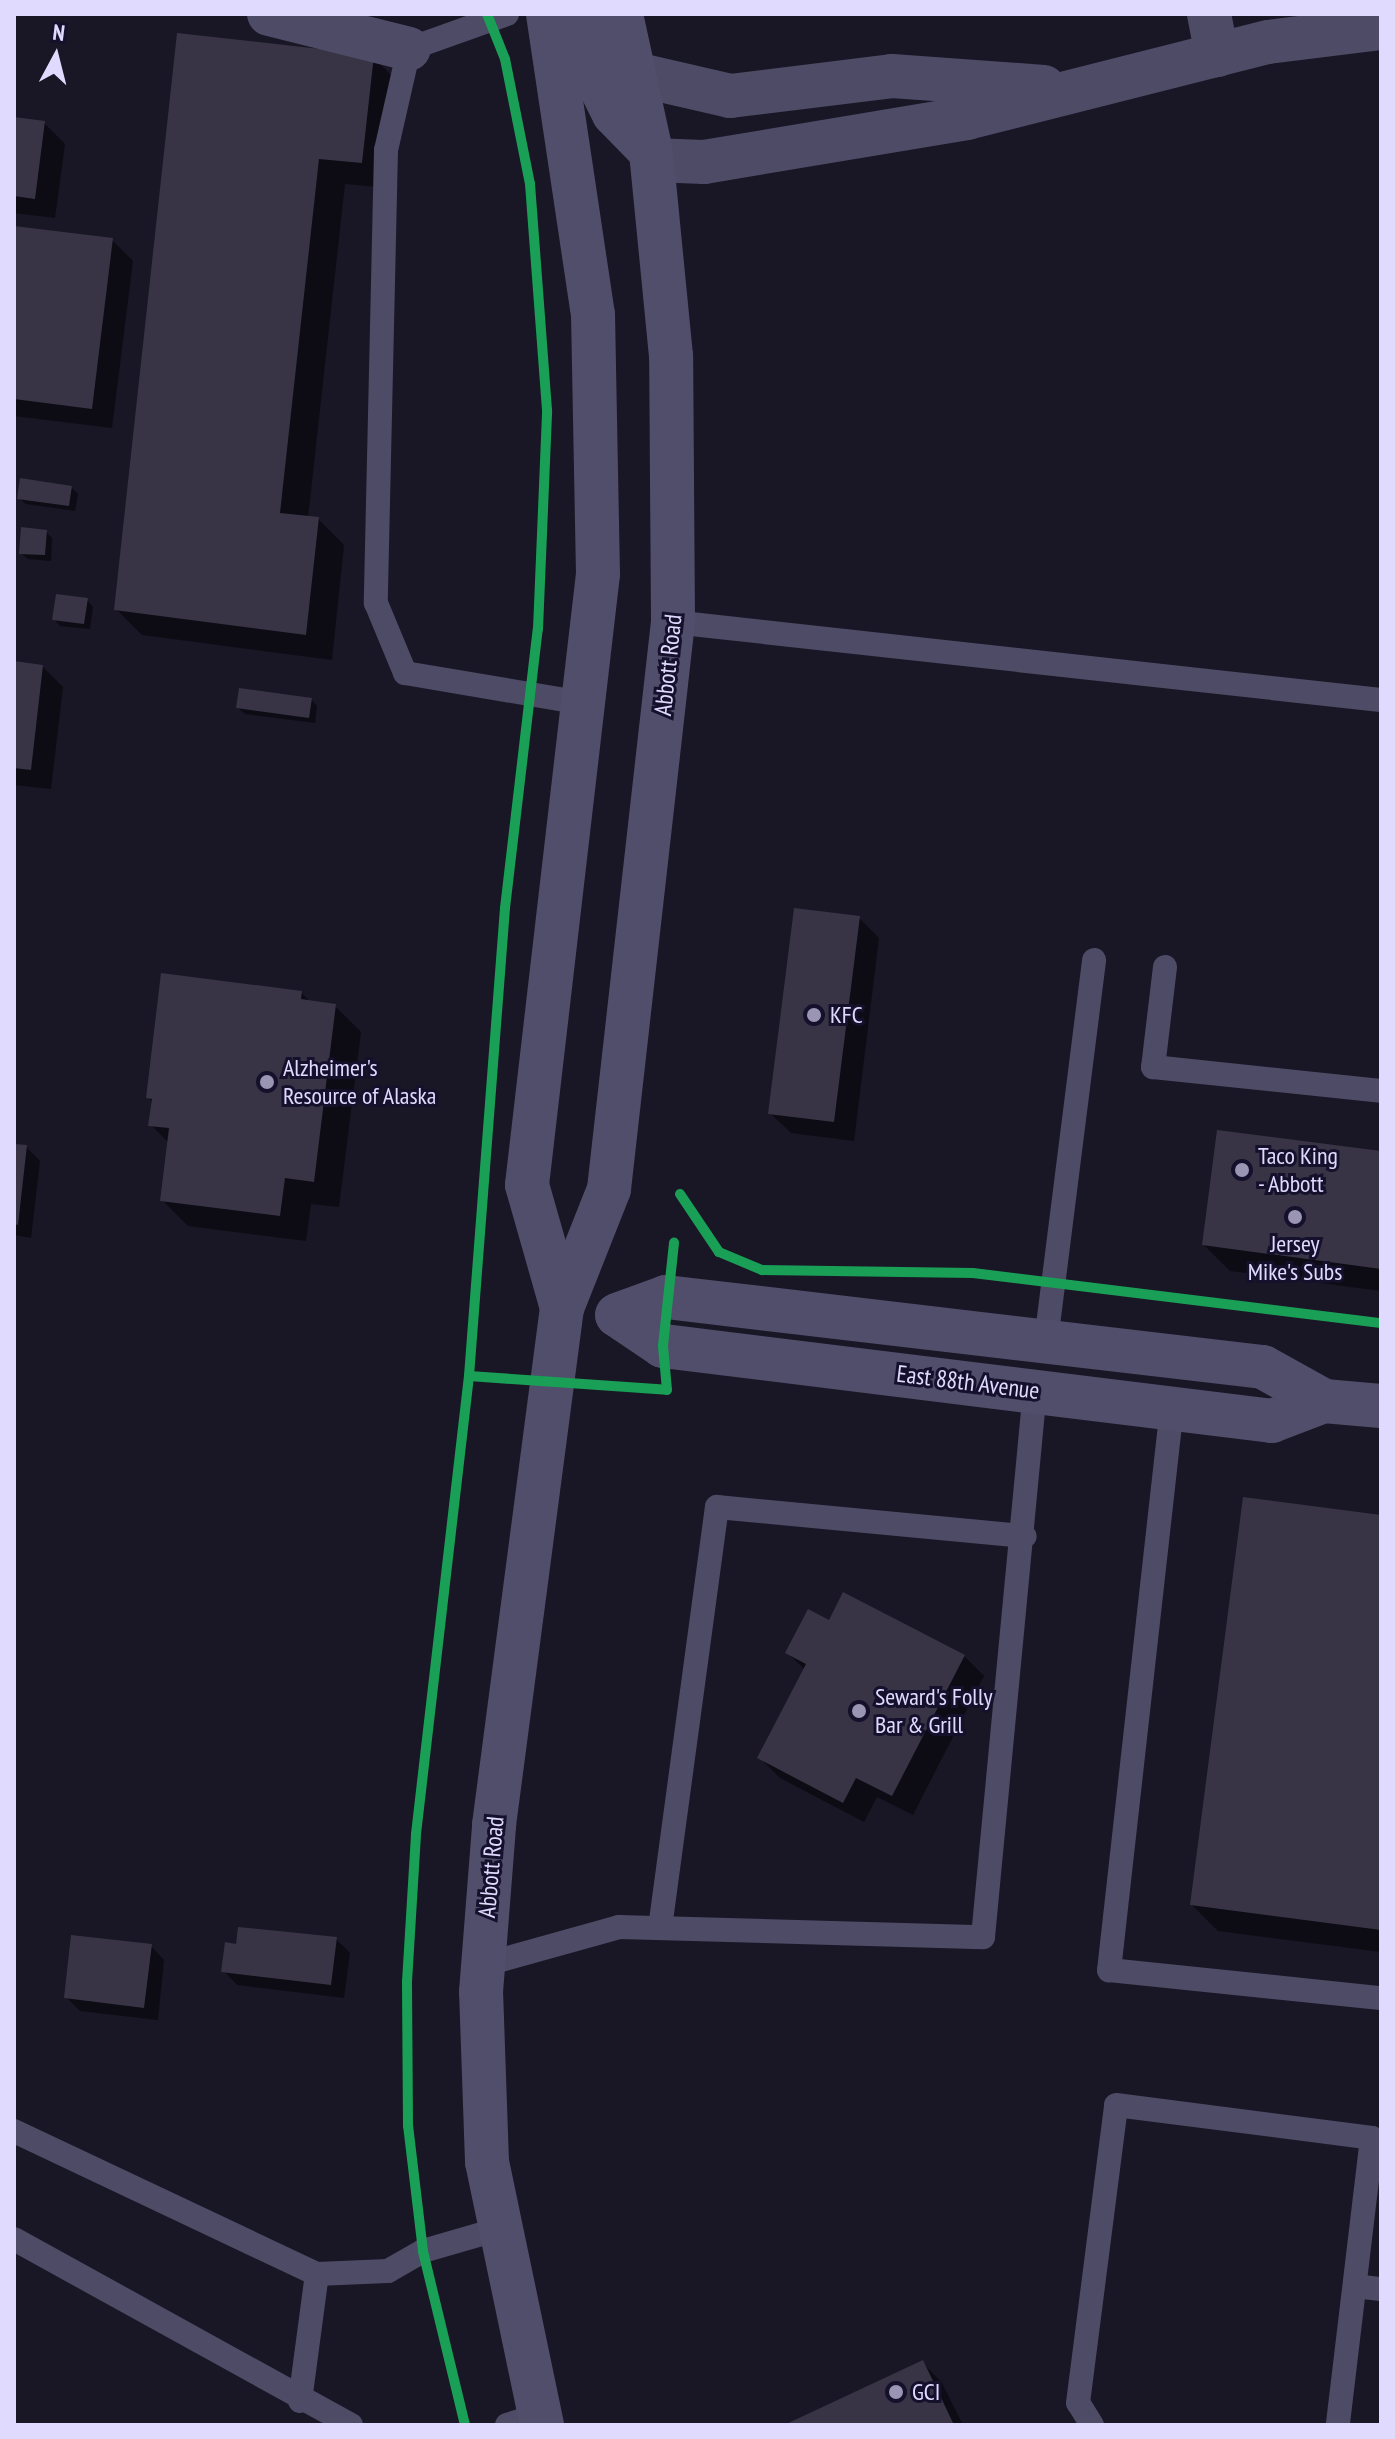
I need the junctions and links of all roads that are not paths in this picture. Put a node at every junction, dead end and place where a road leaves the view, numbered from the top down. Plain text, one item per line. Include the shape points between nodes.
1 (269, 14) edge
2 (507, 14) edge
3 (548, 14) edge
4 (584, 14) edge
5 (621, 14) edge
6 (1381, 28) edge
7 (1213, 34) edge
8 (409, 49) junction
9 (635, 74) junction
10 (1079, 90) junction
11 (651, 156) junction
12 (673, 622) junction
13 (1381, 700) edge
14 (583, 703) junction
15 (1094, 960) dead end
16 (1165, 967) dead end
17 (1381, 1091) edge
18 (562, 1308) junction
19 (617, 1315) junction
20 (1046, 1341) junction
21 (1035, 1390) junction
22 (1324, 1401) junction
23 (1381, 1406) edge
24 (1172, 1407) junction
25 (1025, 1536) junction
26 (660, 1928) junction
27 (483, 1965) junction
28 (1381, 1998) edge
29 (14, 2131) edge
30 (499, 2229) junction
31 (14, 2239) edge
32 (317, 2274) junction
33 (1355, 2286) junction
34 (1381, 2289) edge
35 (300, 2401) junction
36 (529, 2422) edge
37 (351, 2425) edge
38 (1092, 2425) edge
39 (1338, 2425) edge

1 - 8 street
2 - 8 lane
3 - 14 main road, Abbott Road via 593,314 598,574
4 - 11 main road via 595,76 614,114
5 - 9 main road, Abbott Road
6 - 7 street via 1268,42
7 - 10 street
8 - 14 lane via 386,150 376,603 405,673
9 - 10 street via 730,96 892,76
9 - 11 main road, Abbott Road
10 - 11 street via 967,118 704,162
11 - 12 main road, Abbott Road via 671,356
12 - 13 lane
12 - 18 main road, Abbott Road via 609,1189
14 - 18 main road, Abbott Road via 527,1185
15 - 20 lane
16 - 17 lane via 1153,1067
18 - 19 main road, East 88th Avenue
18 - 27 main road, Abbott Road via 494,1825
19 - 20 main road, East 88th Avenue via 666,1297
19 - 21 main road, East 88th Avenue via 663,1346
20 - 22 main road, East 88th Avenue via 1263,1367
21 - 24 main road, East 88th Avenue
21 - 25 lane
22 - 23 main road, East 88th Avenue
22 - 24 main road, East 88th Avenue via 1272,1421
24 - 28 lane via 1109,1970
25 - 26 lane via 983,1937
25 - 26 lane via 717,1507
26 - 27 lane via 619,1927
27 - 30 main road, Abbott Road via 487,2162
29 - 32 lane
30 - 32 lane via 423,2251 388,2271
30 - 36 main road, Abbott Road
31 - 35 lane
32 - 35 lane
33 - 34 lane
33 - 38 lane via 1372,2138 1116,2105 1078,2403
33 - 39 lane
35 - 37 lane

